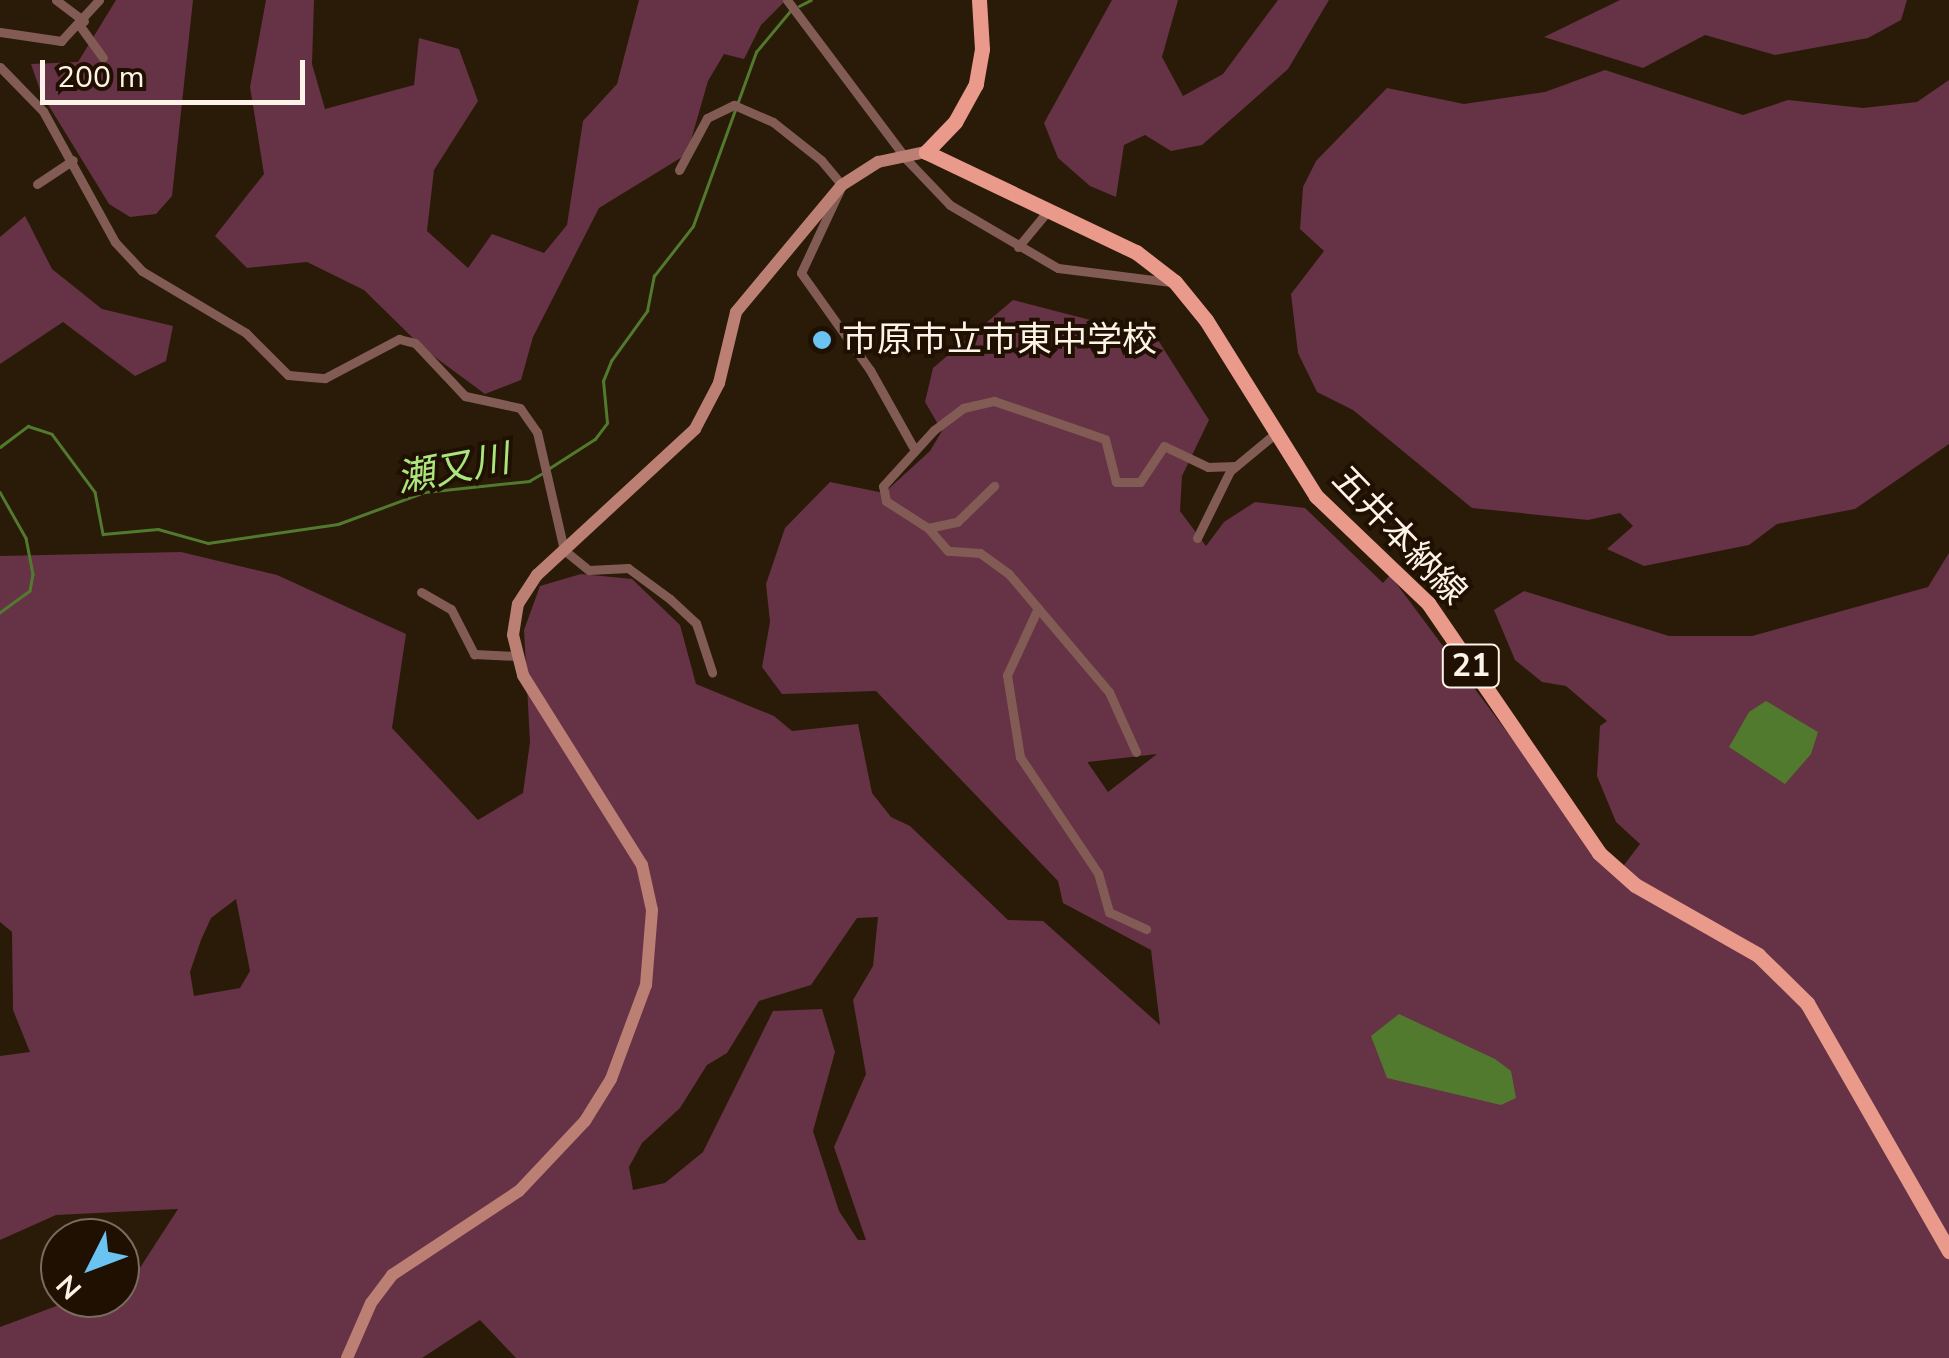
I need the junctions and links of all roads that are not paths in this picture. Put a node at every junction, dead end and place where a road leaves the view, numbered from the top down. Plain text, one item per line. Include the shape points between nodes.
1 (56, 0) edge
2 (100, 0) edge
3 (787, 0) edge
4 (979, 0) edge
5 (82, 23) junction
6 (0, 32) edge
7 (103, 58) dead end
8 (0, 67) edge
9 (926, 152) junction
10 (74, 160) junction
11 (907, 160) junction
12 (679, 170) dead end
13 (38, 184) dead end
14 (842, 185) junction
15 (1046, 213) junction
16 (1018, 247) junction
17 (1175, 282) junction
18 (1276, 433) junction
19 (913, 446) junction
20 (1236, 466) junction
21 (994, 486) dead end
22 (928, 528) junction
23 (1197, 538) dead end
24 (564, 550) junction
25 (421, 592) dead end
26 (1038, 608) junction
27 (517, 656) junction
28 (712, 672) dead end
29 (1136, 752) dead end
30 (1146, 929) dead end
31 (1949, 1251) edge
32 (347, 1358) edge

1 - 5 street
2 - 5 street
3 - 11 street
4 - 9 main road via 976,84 955,122
5 - 6 street via 60,41
5 - 7 street
8 - 10 street via 31,94
9 - 11 main road
9 - 15 main road, 五井本納線 / 21
10 - 13 street
10 - 24 street via 115,242 142,271 246,333 288,375 326,378 399,339 416,343 465,396 520,408 537,432
11 - 14 main road via 888,158
11 - 16 street via 950,205
12 - 14 street via 707,118 734,106 801,142
14 - 19 street via 800,273 870,370
14 - 24 main road via 745,298 714,398 695,429
15 - 16 street
15 - 17 main road, 五井本納線 / 21 via 1136,252
16 - 17 street via 1082,274
17 - 18 main road, 五井本納線 / 21
18 - 20 street
18 - 31 main road, 五井本納線 / 21 via 1316,496 1428,603 1599,854 1790,982 1823,1026
19 - 20 street via 963,408 994,401 1105,439 1116,482 1140,482 1164,446 1208,467
19 - 22 street via 881,493
20 - 23 street via 1198,524
21 - 22 street via 957,522
22 - 26 street via 954,554 980,553 992,560
24 - 27 main road via 518,604
24 - 28 street via 589,570 628,568 670,599 696,624
25 - 27 street via 451,608 474,654
26 - 29 street via 1110,692
26 - 30 street via 1006,675 1020,758 1098,873 1109,912
27 - 32 main road via 529,687 642,864 652,910 646,986 612,1080 585,1121 519,1191 392,1275 371,1303

